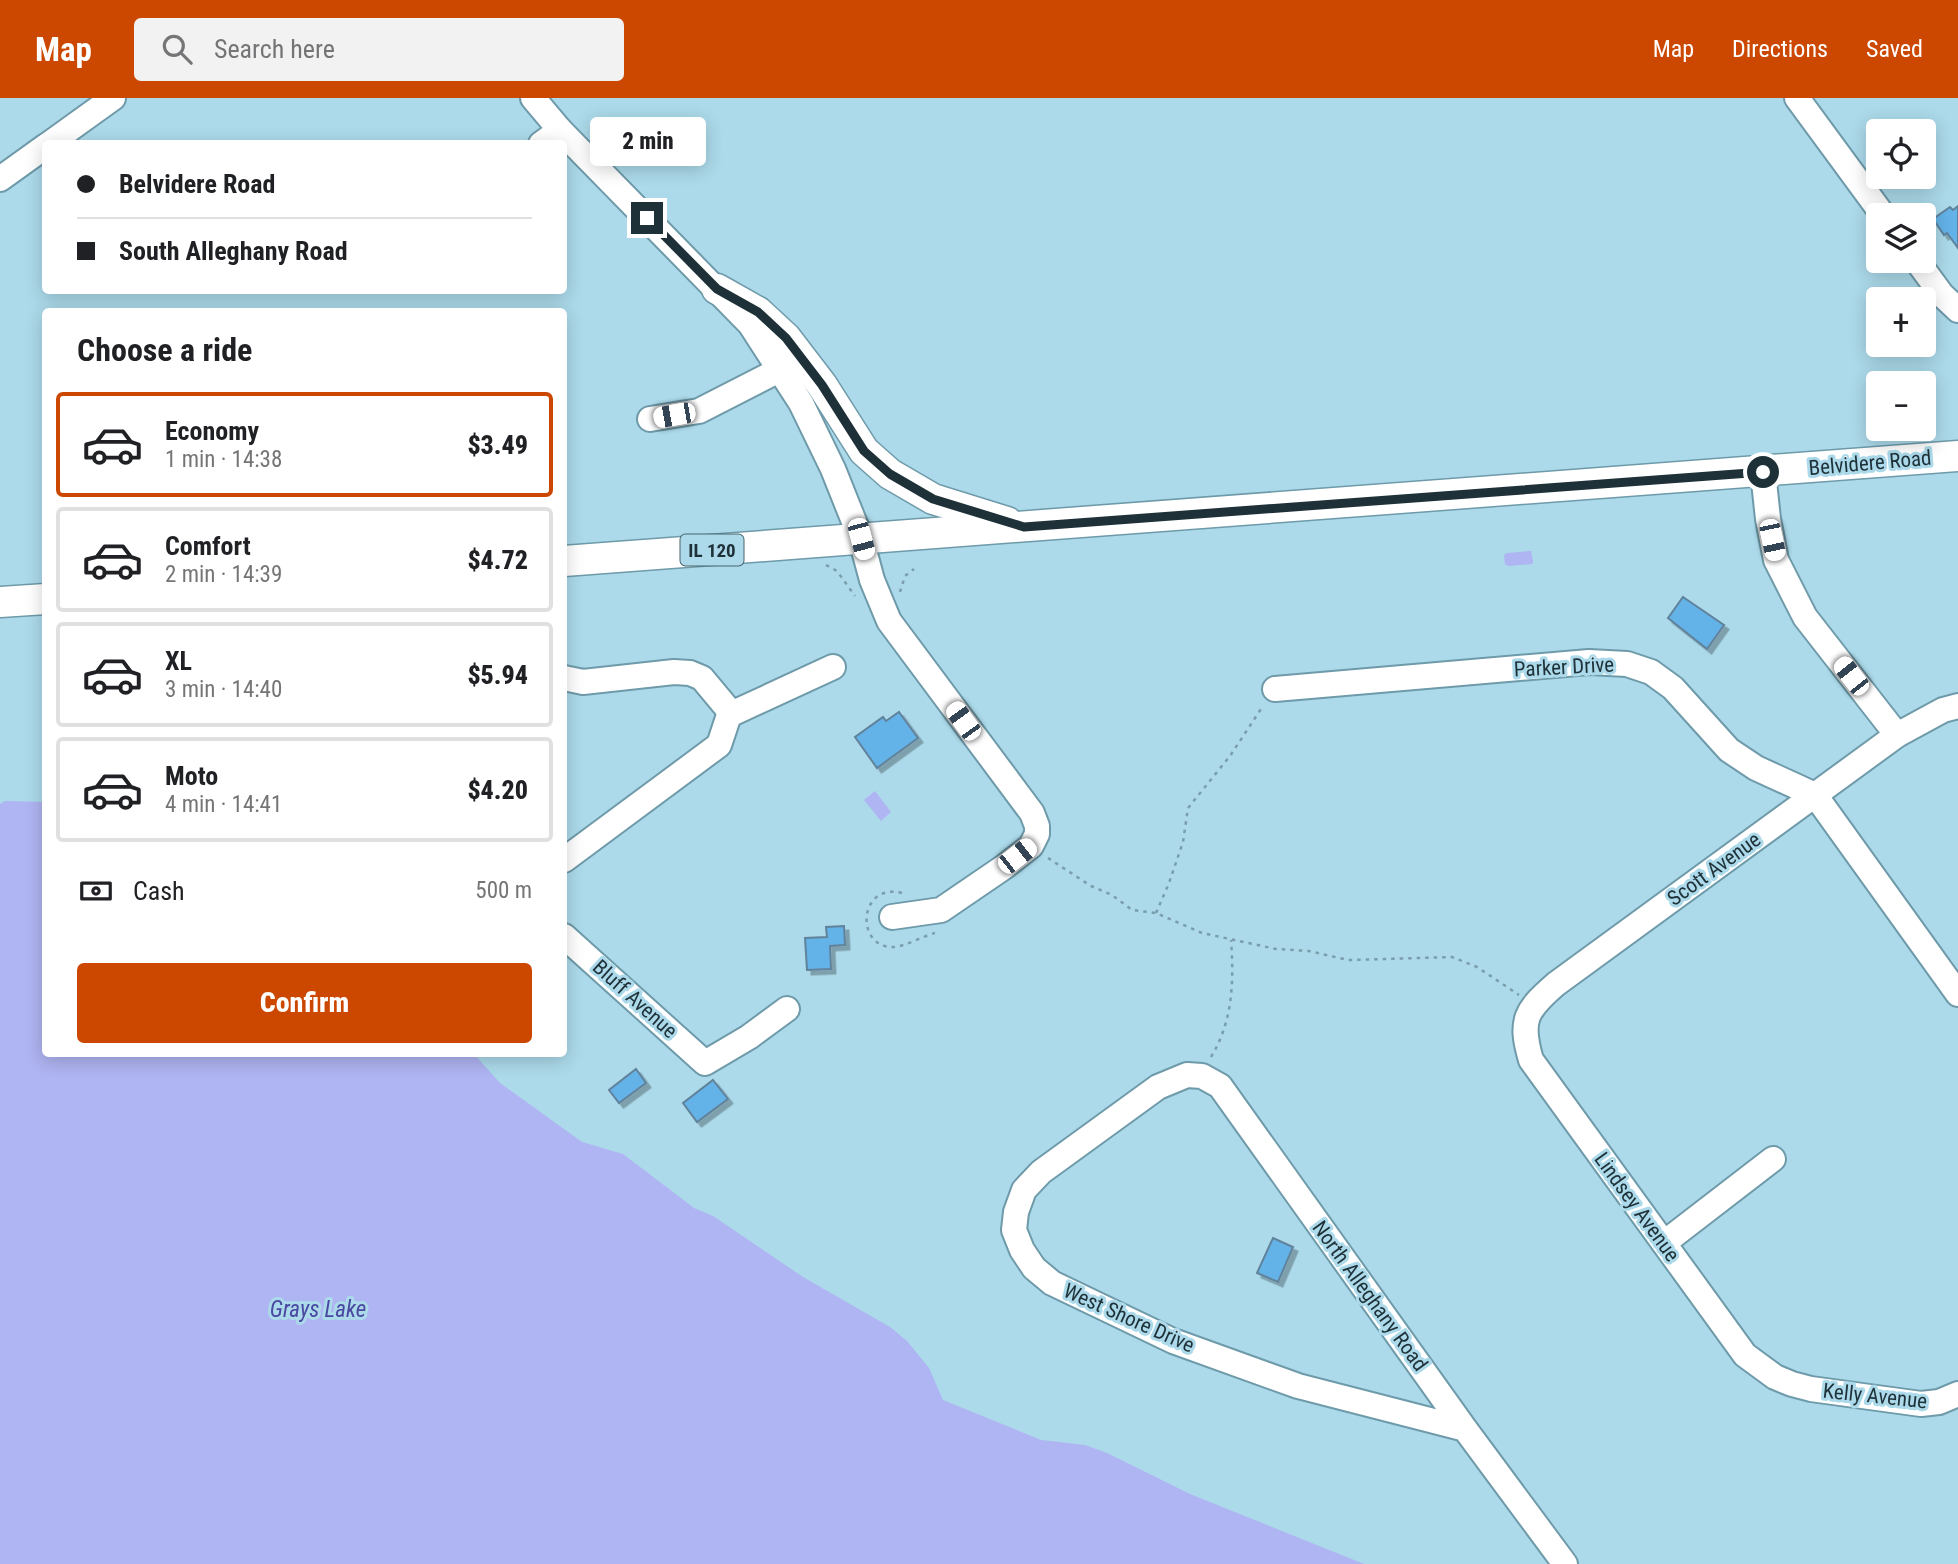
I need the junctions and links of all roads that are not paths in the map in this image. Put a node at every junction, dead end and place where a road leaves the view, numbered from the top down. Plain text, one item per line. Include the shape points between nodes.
1 (113, 98) edge
2 (533, 98) edge
3 (1797, 98) edge
4 (550, 137) edge
5 (54, 140) edge
6 (42, 149) edge
7 (567, 152) edge
8 (0, 179) edge
9 (1874, 203) edge
10 (1926, 273) edge
11 (717, 289) junction
12 (1958, 310) edge
13 (779, 370) junction
14 (650, 419) dead end
15 (1958, 456) edge
16 (1763, 472) junction
17 (1024, 527) junction
18 (861, 539) junction
19 (567, 561) edge
20 (42, 599) edge
21 (0, 602) edge
22 (833, 667) dead end
23 (567, 679) edge
24 (1275, 689) road end
25 (1958, 706) edge
26 (729, 715) junction
27 (1897, 735) junction
28 (1815, 796) junction
29 (567, 858) edge
30 (892, 917) dead end
31 (567, 939) edge
32 (1958, 993) edge
33 (1533, 1004) joint
34 (787, 1009) dead end
35 (1202, 1076) joint
36 (1773, 1159) dead end
37 (1664, 1243) junction
38 (1792, 1384) joint
39 (1958, 1394) edge
40 (1465, 1429) junction
41 (1565, 1564) edge

1 - 5 street
2 - 4 street
3 - 9 street
6 - 8 street
7 - 11 street
10 - 12 street
11 - 13 street via 750,324
11 - 17 main road via 758,312 786,338 864,451 890,474 933,499
13 - 14 street via 699,411
13 - 18 street via 833,469
15 - 16 main road, Belvidere Road / IL 120
16 - 17 main road, Belvidere Road / IL 120
16 - 27 street via 1776,560 1799,606
17 - 18 main road, Belvidere Road / IL 120
18 - 19 main road, IL 120
18 - 30 street via 889,621 1037,826 1031,846 942,910
20 - 21 main road
22 - 26 street
23 - 26 street via 583,682 690,673 702,678
24 - 28 street, Parker Drive via 1589,662 1627,664 1651,672 1673,688 1729,750
25 - 27 street, Scott Avenue
26 - 29 street via 719,745
27 - 28 street, Scott Avenue
28 - 32 street, Parker Drive
28 - 33 street, Scott Avenue
31 - 34 street, Bluff Avenue via 705,1063
33 - 37 street, Lindsey Avenue via 1526,1021 1531,1060
35 - 40 street, North Alleghany Road via 1220,1086
35 - 40 street, West Shore Drive via 1187,1075 1152,1091 1041,1172 1024,1190 1014,1230 1034,1268 1052,1283 1173,1340 1298,1386
36 - 37 street
37 - 38 street, Lindsey Avenue via 1745,1355
38 - 39 street, Kelly Avenue via 1913,1404 1939,1402
40 - 41 street, North Alleghany Road

